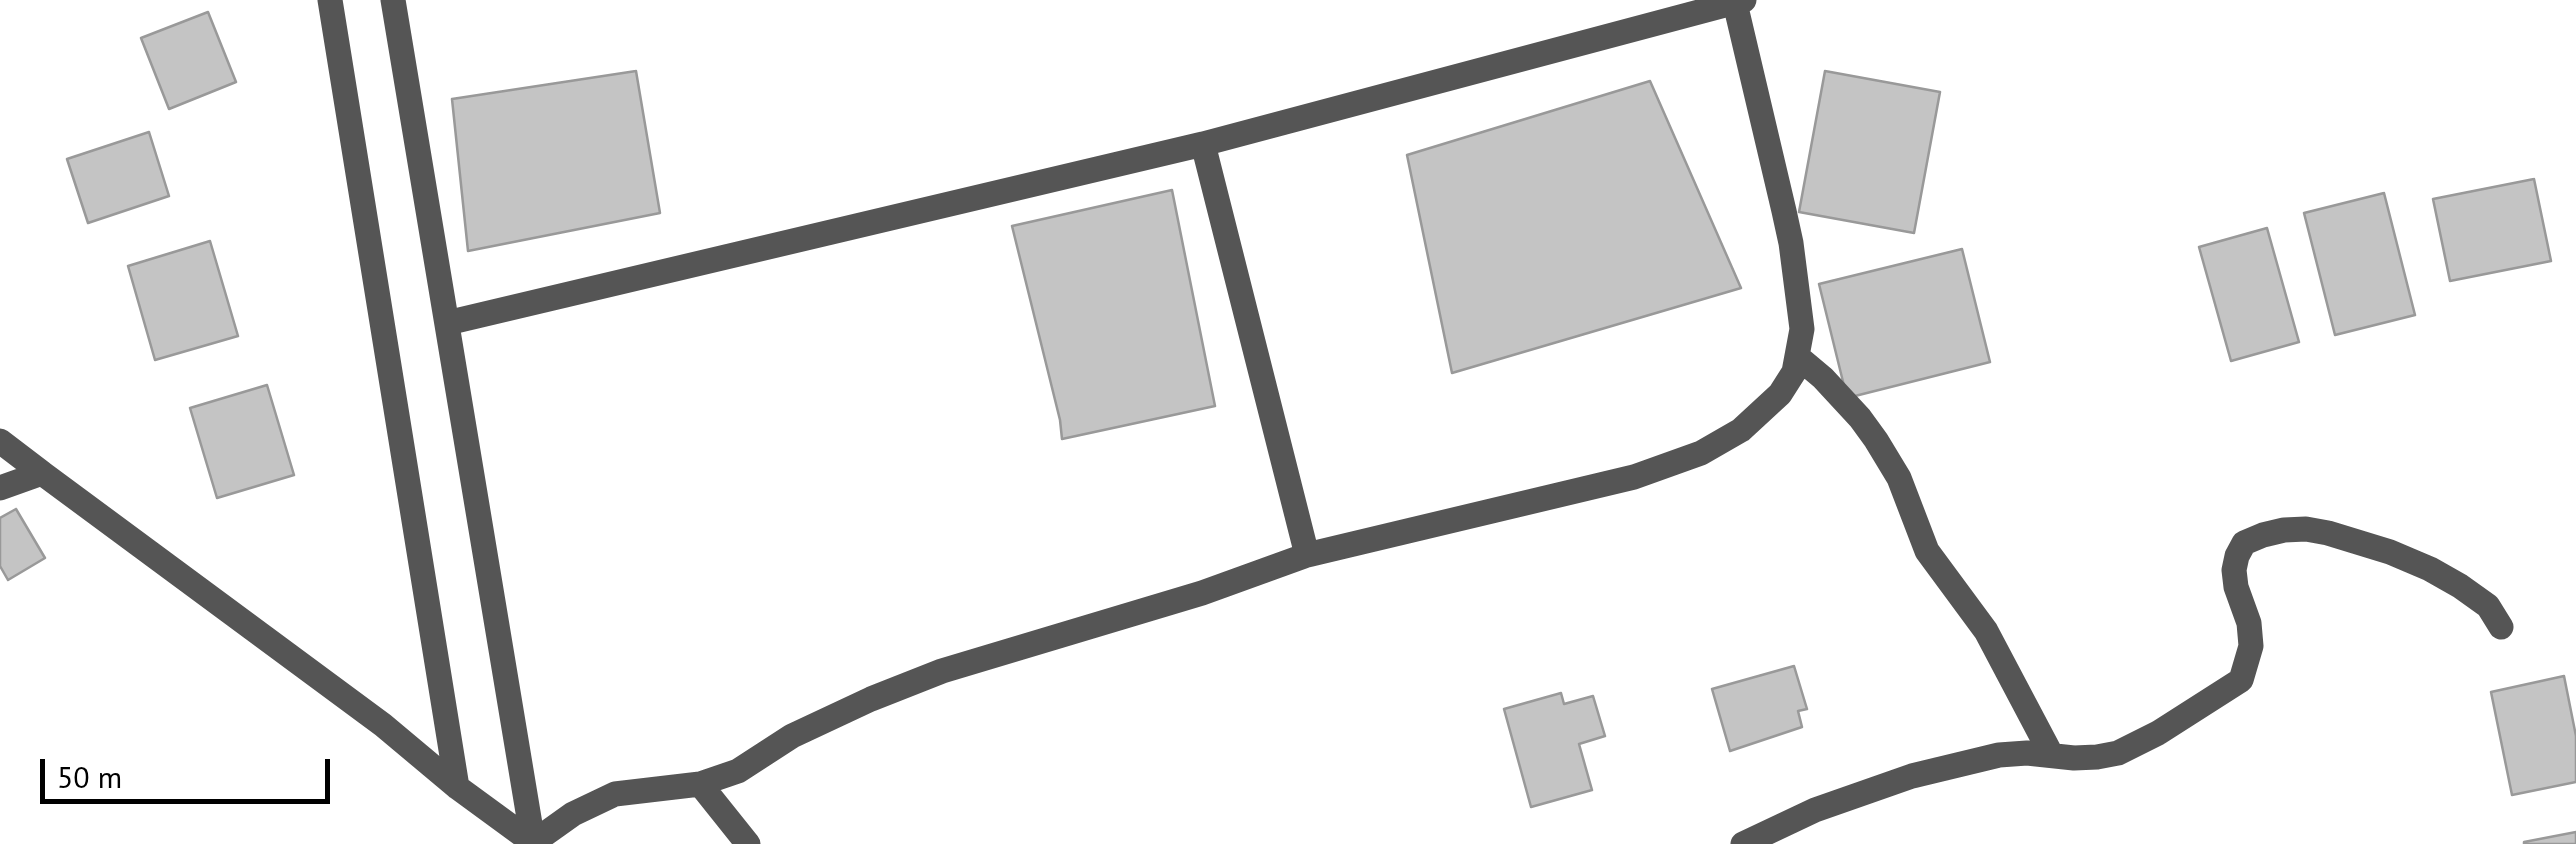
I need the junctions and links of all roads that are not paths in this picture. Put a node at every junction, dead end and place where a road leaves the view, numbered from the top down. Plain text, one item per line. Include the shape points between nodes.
1 (330, 0) edge
2 (393, 0) edge
3 (1739, 2) edge
4 (1203, 144) junction
5 (447, 323) junction
6 (1798, 357) junction
7 (0, 441) edge
8 (42, 474) junction
9 (0, 488) edge
10 (1307, 555) junction
11 (2501, 627) dead end
12 (2051, 754) junction
13 (700, 784) junction
14 (457, 787) junction
15 (533, 843) edge
16 (748, 844) edge
17 (1742, 844) edge

1 - 14 street
2 - 5 street
3 - 4 street
3 - 6 street via 1791,243 1802,328
4 - 5 street
4 - 10 street
5 - 15 street
6 - 10 street via 1780,394 1741,430 1702,453 1634,477
6 - 12 street via 1876,440 1899,478 1927,551 1986,631
7 - 8 street
8 - 9 street
8 - 14 street
10 - 13 street via 942,671
11 - 12 street via 2488,606 2460,586 2390,552 2306,529 2263,535 2244,543 2234,570 2250,635 2241,680 2128,748 2097,757
12 - 17 street via 1999,755 1912,776
13 - 15 street via 615,794
13 - 16 street
14 - 15 street

